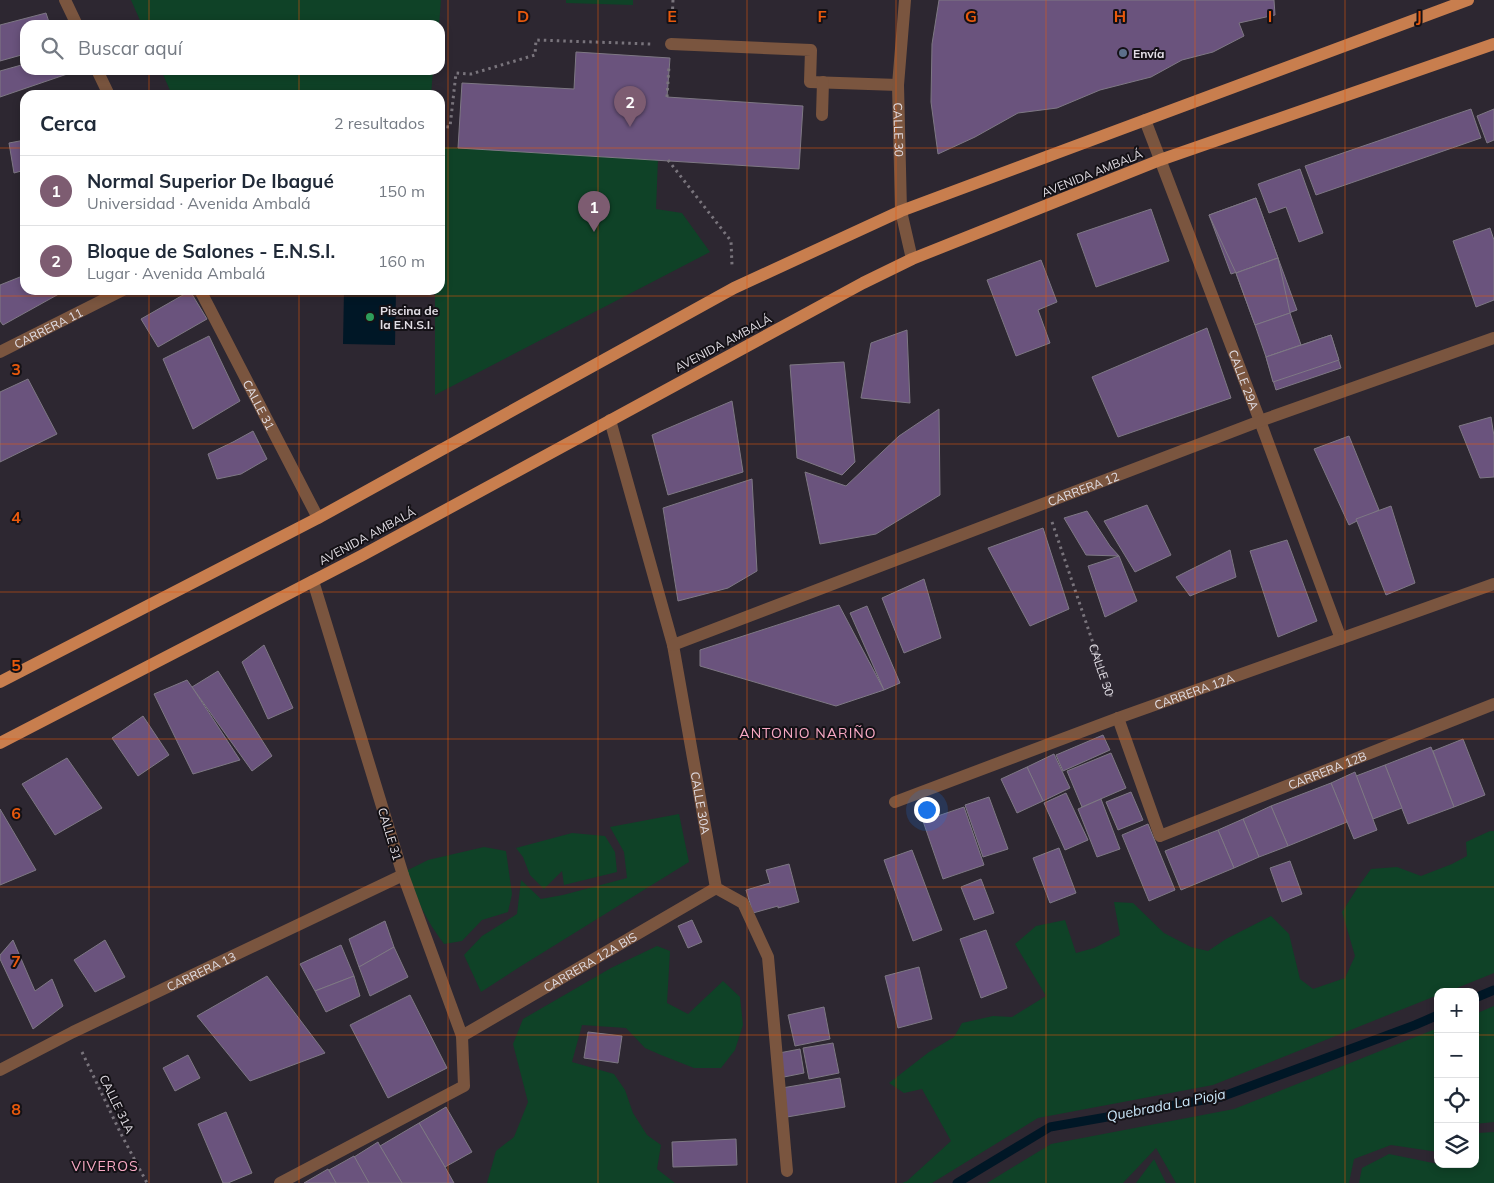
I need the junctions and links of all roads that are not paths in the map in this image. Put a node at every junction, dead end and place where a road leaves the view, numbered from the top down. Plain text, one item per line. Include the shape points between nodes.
1 (65, 0) edge
2 (905, 0) edge
3 (1468, 0) edge
4 (75, 20) edge
5 (671, 44) road end
6 (1494, 44) edge
7 (100, 75) edge
8 (823, 82) junction
9 (898, 85) junction
10 (107, 90) edge
11 (822, 115) dead end
12 (1145, 120) junction
13 (1160, 160) junction
14 (901, 211) junction
15 (912, 259) junction
16 (113, 295) edge
17 (203, 295) edge
18 (1494, 338) edge
19 (0, 352) edge
20 (610, 420) junction
21 (1260, 421) junction
22 (318, 518) junction
23 (313, 581) junction
24 (1494, 584) edge
25 (1341, 639) junction
26 (673, 646) junction
27 (0, 682) edge
28 (1494, 704) edge
29 (1118, 718) junction
30 (0, 743) edge
31 (895, 802) dead end
32 (402, 875) junction
33 (716, 888) junction
34 (462, 1036) junction
35 (0, 1070) edge
36 (787, 1171) dead end
37 (280, 1183) edge

1 - 4 street
2 - 9 street, CALLE 30
3 - 12 main road
5 - 8 street via 811,50 810,82
6 - 13 main road, AVENIDA AMBALÁ
7 - 10 street
8 - 9 street
8 - 11 street
9 - 14 street, CALLE 30
12 - 13 street, CALLE 29A
12 - 14 main road
13 - 15 main road, AVENIDA AMBALÁ
13 - 21 street, CALLE 29A
14 - 15 street, CALLE 30
14 - 22 main road via 734,288
15 - 20 main road, AVENIDA AMBALÁ
16 - 19 street, CARRERA 11
17 - 22 street, CALLE 31
18 - 21 street, CARRERA 12
20 - 23 main road, AVENIDA AMBALÁ
20 - 26 street, CALLE 30A
21 - 25 street, CALLE 29A
21 - 26 street, CARRERA 12
22 - 27 main road
23 - 30 main road, AVENIDA AMBALÁ
23 - 32 street, CALLE 31
24 - 25 street, CARRERA 12A
25 - 29 street, CARRERA 12A
26 - 33 street, CALLE 30A
28 - 29 street, CARRERA 12B via 1160,836
29 - 31 street, CARRERA 12A
32 - 34 street, CALLE 31
32 - 35 street, CARRERA 13
33 - 34 street, CARRERA 12A BIS
33 - 36 street via 743,902 768,957
34 - 37 street, CALLE 31 via 464,1086

